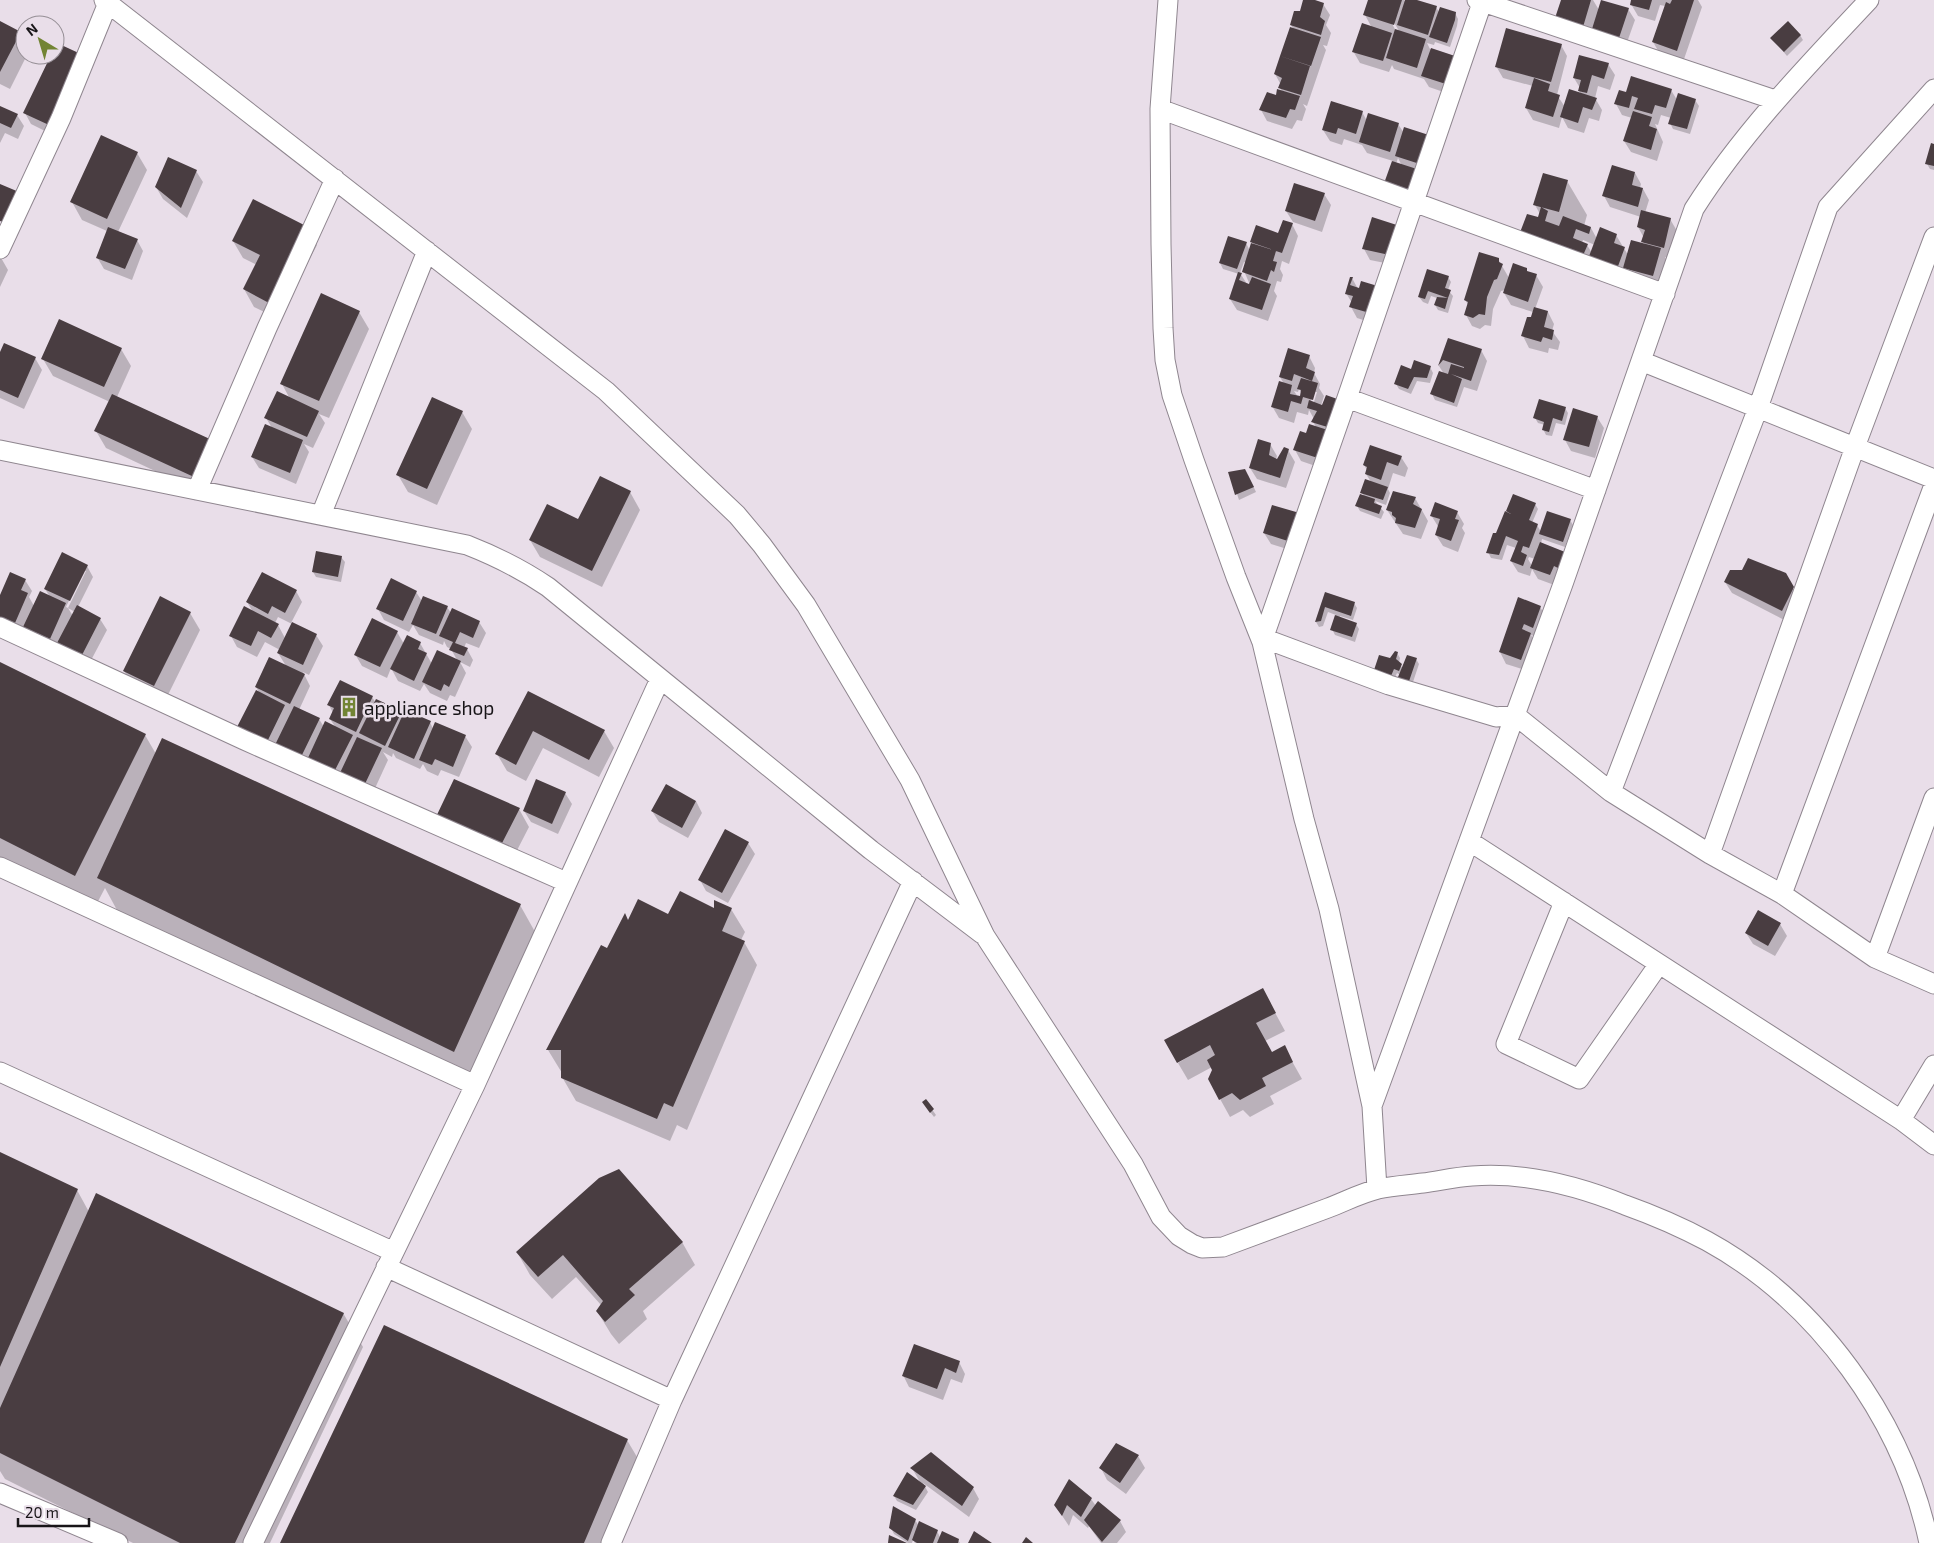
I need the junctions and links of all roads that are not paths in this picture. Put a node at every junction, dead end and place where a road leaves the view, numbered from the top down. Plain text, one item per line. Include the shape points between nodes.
1 (1168, 0) edge
2 (1870, 0) edge
3 (1480, 1) edge
4 (106, 2) edge
5 (1934, 89) edge
6 (1775, 100) junction
7 (1160, 109) junction
8 (335, 180) junction
9 (1414, 204) junction
10 (1934, 237) edge
11 (0, 249) edge
12 (427, 252) junction
13 (1664, 294) junction
14 (1641, 361) junction
15 (1348, 398) junction
16 (1758, 408) junction
17 (1855, 447) junction
18 (0, 450) edge
19 (1934, 479) edge
20 (1934, 485) edge
21 (197, 490) junction
22 (1596, 490) junction
23 (321, 515) junction
24 (0, 627) edge
25 (1262, 640) junction
26 (660, 679) junction
27 (1515, 715) junction
28 (1611, 792) junction
29 (1934, 798) edge
30 (1469, 841) junction
31 (1710, 854) junction
32 (0, 867) edge
33 (913, 881) junction
34 (566, 882) junction
35 (1782, 894) junction
36 (1564, 902) junction
37 (985, 936) junction
38 (1875, 958) junction
39 (1659, 964) junction
40 (1934, 984) edge
41 (1934, 1065) edge
42 (0, 1072) edge
43 (475, 1085) junction
44 (1372, 1106) junction
45 (1901, 1120) junction
46 (1934, 1145) edge
47 (1377, 1189) junction
48 (390, 1259) junction
49 (672, 1400) junction
50 (0, 1493) edge
51 (118, 1543) edge
52 (253, 1543) edge
53 (611, 1543) edge
54 (1929, 1543) edge

1 - 7 street
2 - 6 street
3 - 6 street
3 - 9 street
4 - 8 street
4 - 11 street via 61,118
5 - 16 street via 1828,207
6 - 13 street via 1694,209
7 - 9 street
7 - 25 street via 1162,328 1172,395 1236,577
8 - 12 street
8 - 21 street
9 - 13 street
9 - 15 street
10 - 17 street
12 - 23 street
12 - 37 street via 606,391 706,484 762,544 806,605 910,780
13 - 14 street
14 - 16 street
14 - 22 street
15 - 22 street
15 - 25 street
16 - 17 street
16 - 28 street
17 - 19 street
17 - 31 street
18 - 21 street
20 - 35 street
21 - 23 street
22 - 27 street
23 - 26 street via 466,545 487,553 530,574 548,587
24 - 34 street via 244,740
25 - 27 street via 1389,685 1496,717
25 - 44 street via 1304,819 1329,909
26 - 33 street
26 - 34 street
27 - 28 street
27 - 30 street
28 - 31 street
29 - 38 street
30 - 36 street
30 - 44 street
31 - 35 street
32 - 43 street
33 - 37 street
33 - 49 street
34 - 43 street
35 - 38 street
36 - 39 street
36 - 39 street via 1506,1044 1579,1079
37 - 47 street via 1133,1164 1161,1217 1179,1236 1202,1248 1223,1247
38 - 40 street
39 - 45 street
41 - 45 street
42 - 48 street
43 - 48 street
44 - 47 street
45 - 46 street
47 - 54 street via 1472,1176 1512,1177 1570,1186 1678,1226 1709,1242 1782,1293 1824,1337 1859,1381 1901,1455
48 - 49 street
48 - 52 street
49 - 53 street
50 - 51 street

